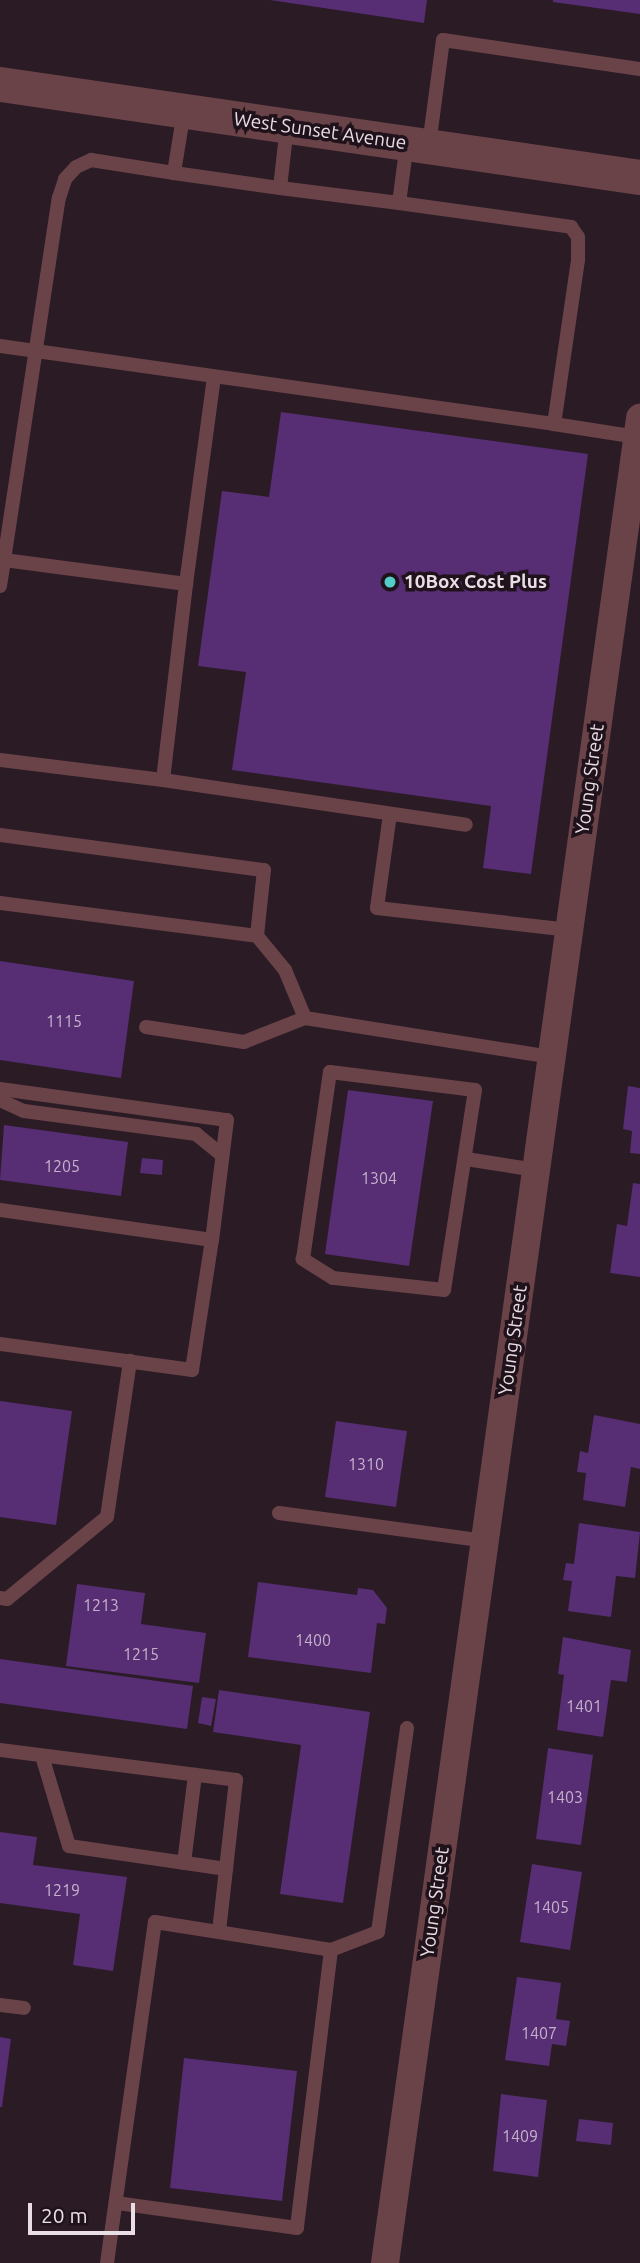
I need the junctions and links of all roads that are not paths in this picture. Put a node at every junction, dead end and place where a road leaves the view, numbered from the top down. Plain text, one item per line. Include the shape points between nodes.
1 (640, 69) edge
2 (0, 84) edge
3 (184, 111) junction
4 (287, 126) junction
5 (418, 145) junction
6 (174, 173) junction
7 (640, 177) edge
8 (280, 188) junction
9 (399, 203) junction
10 (0, 346) edge
11 (37, 351) junction
12 (214, 377) junction
13 (555, 424) junction
14 (639, 427) edge
15 (2, 559) edge
16 (186, 584) junction
17 (0, 586) edge
18 (0, 760) edge
19 (163, 780) junction
20 (390, 814) junction
21 (466, 825) dead end
22 (0, 835) edge
23 (0, 903) edge
24 (570, 930) junction
25 (257, 936) junction
26 (305, 1018) junction
27 (146, 1027) dead end
28 (552, 1057) junction
29 (0, 1089) edge
30 (0, 1100) edge
31 (222, 1155) junction
32 (466, 1159) junction
33 (536, 1170) junction
34 (0, 1210) edge
35 (212, 1240) junction
36 (0, 1344) edge
37 (130, 1362) junction
38 (279, 1513) dead end
39 (485, 1541) junction
40 (0, 1598) edge
41 (408, 1728) dead end
42 (0, 1750) edge
43 (42, 1756) junction
44 (195, 1775) junction
45 (184, 1863) junction
46 (226, 1869) junction
47 (219, 1931) junction
48 (331, 1950) junction
49 (0, 2005) edge
50 (24, 2008) dead end
51 (116, 2203) junction
52 (107, 2263) edge
53 (385, 2263) edge

1 - 5 lane via 443,40
2 - 3 street, West Sunset Avenue
3 - 4 street, West Sunset Avenue
3 - 6 lane
4 - 5 street, West Sunset Avenue
4 - 8 lane
5 - 7 street, West Sunset Avenue
5 - 9 lane
6 - 8 lane
6 - 11 lane via 91,160 65,179
8 - 9 lane
9 - 13 lane via 571,226 578,237 578,260
10 - 11 lane
11 - 12 lane
11 - 15 lane
12 - 13 lane
12 - 16 lane
13 - 14 lane
14 - 24 street, Young Street
15 - 16 lane
15 - 17 lane
16 - 19 lane
18 - 19 lane
19 - 20 lane
20 - 21 lane
20 - 24 lane via 377,908
22 - 25 lane via 264,870
23 - 25 lane
24 - 28 street, Young Street
25 - 26 lane via 285,970
26 - 27 lane via 244,1042
26 - 28 lane
28 - 33 street, Young Street
29 - 31 lane via 228,1120
30 - 31 lane via 24,1111 196,1134
31 - 35 lane
32 - 32 lane via 444,1290 333,1278 303,1259 330,1072 475,1090
32 - 33 lane
33 - 39 street, Young Street
34 - 35 lane
35 - 37 lane via 192,1370
36 - 37 lane
37 - 40 lane via 107,1517 7,1599
38 - 39 lane
39 - 53 street, Young Street
41 - 48 lane via 378,1932
42 - 43 lane
43 - 44 lane
43 - 45 lane via 69,1846
44 - 45 lane
44 - 46 lane via 236,1780
45 - 46 lane
46 - 47 lane
47 - 48 lane
47 - 51 lane via 155,1922
48 - 51 lane via 297,2228
49 - 50 lane
51 - 52 lane

